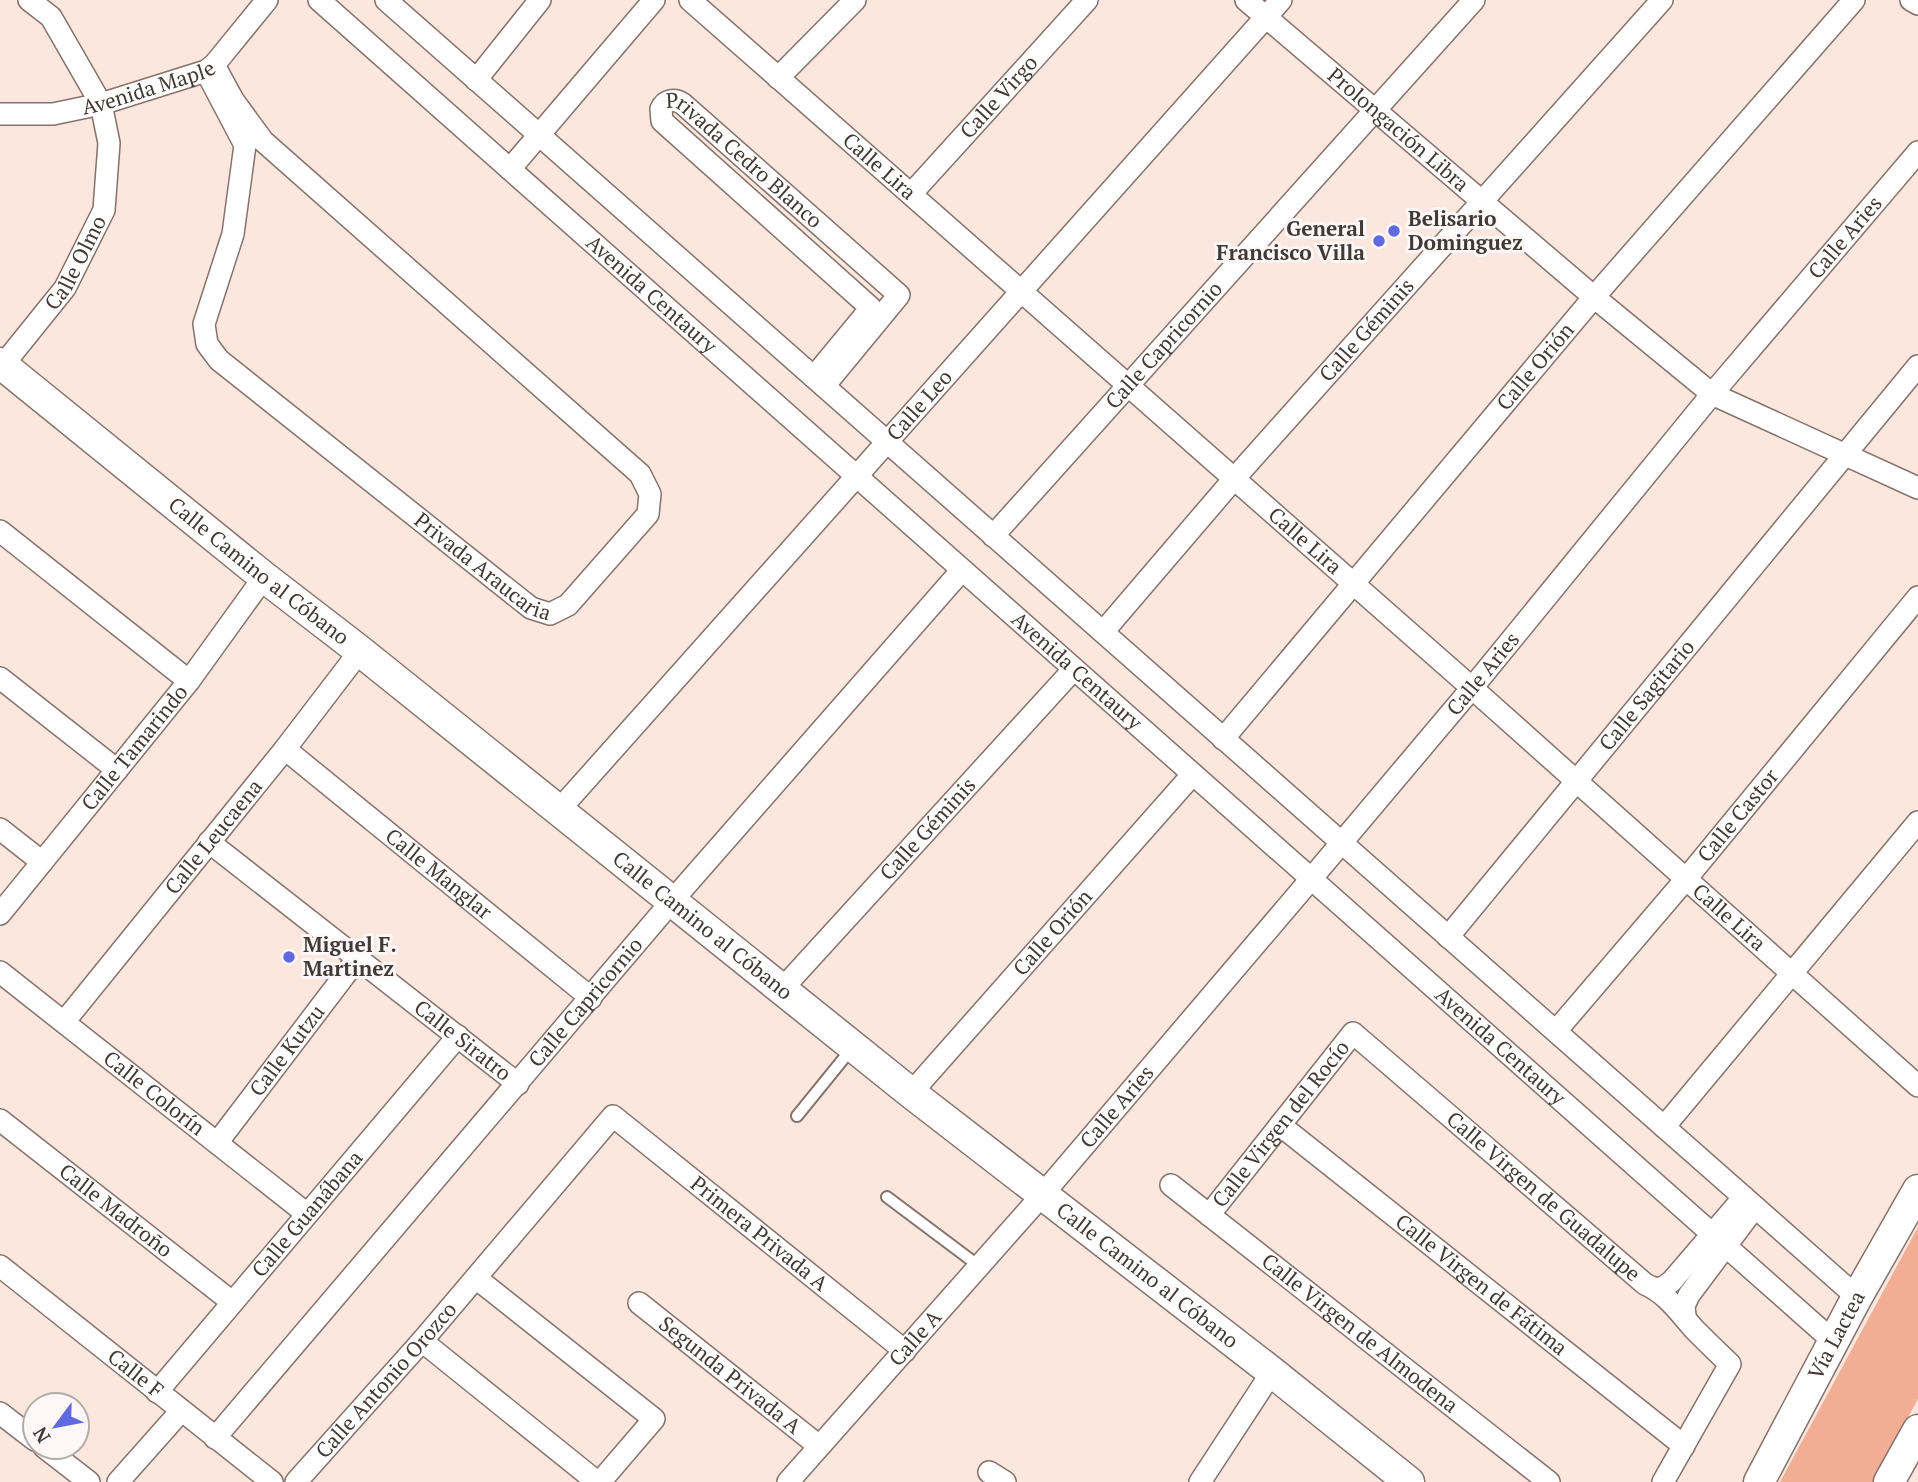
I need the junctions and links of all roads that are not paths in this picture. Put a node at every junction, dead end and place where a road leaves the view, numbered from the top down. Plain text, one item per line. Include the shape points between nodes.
1 (29, 0) edge
2 (267, 0) edge
3 (319, 0) edge
4 (386, 0) edge
5 (522, 0) edge
6 (540, 0) edge
7 (654, 0) edge
8 (690, 0) edge
9 (855, 0) edge
10 (1087, 0) edge
11 (1246, 0) edge
12 (1281, 0) edge
13 (1474, 0) edge
14 (1662, 0) edge
15 (1854, 0) edge
16 (1911, 0) edge
17 (1918, 4) edge
18 (1266, 17) junction
19 (210, 68) junction
20 (471, 75) junction
21 (778, 78) junction
22 (101, 104) junction
23 (1376, 110) junction
24 (0, 114) edge
25 (539, 135) junction
26 (254, 143) junction
27 (1918, 152) edge
28 (510, 169) junction
29 (911, 194) junction
30 (1483, 203) junction
31 (1019, 291) junction
32 (1594, 297) junction
33 (1, 364) edge
34 (1918, 366) edge
35 (819, 382) junction
36 (1129, 385) junction
37 (1712, 394) junction
38 (886, 442) junction
39 (1844, 454) junction
40 (856, 476) junction
41 (1233, 480) junction
42 (1918, 488) edge
43 (0, 531) edge
44 (993, 536) junction
45 (962, 570) junction
46 (264, 577) junction
47 (1354, 584) junction
48 (1918, 597) edge
49 (1103, 632) junction
50 (360, 651) junction
51 (1074, 669) junction
52 (0, 678) edge
53 (189, 681) junction
54 (1472, 688) junction
55 (1223, 739) junction
56 (285, 749) junction
57 (117, 770) junction
58 (1193, 774) junction
59 (1576, 783) junction
60 (559, 810) junction
61 (1918, 822) edge
62 (0, 829) edge
63 (209, 842) junction
64 (1341, 842) junction
65 (42, 862) junction
66 (1311, 879) junction
67 (1685, 879) junction
68 (672, 901) junction
69 (0, 915) edge
70 (1448, 937) junction
71 (357, 959) junction
72 (0, 972) edge
73 (1794, 974) junction
74 (783, 988) junction
75 (591, 998) junction
76 (64, 1022) junction
77 (1556, 1031) junction
78 (1353, 1033) joint
79 (457, 1035) junction
80 (854, 1046) junction
81 (518, 1084) junction
82 (1918, 1086) edge
83 (911, 1093) junction
84 (613, 1116) joint
85 (797, 1116) dead end
86 (0, 1119) edge
87 (1280, 1125) junction
88 (1664, 1127) junction
89 (217, 1143) junction
90 (1171, 1185) dead end
91 (1918, 1190) edge
92 (1043, 1194) junction
93 (887, 1197) dead end
94 (1749, 1202) junction
95 (307, 1214) junction
96 (1209, 1215) junction
97 (1719, 1240) junction
98 (0, 1266) edge
99 (979, 1266) junction
100 (476, 1278) junction
101 (1655, 1289) junction
102 (1857, 1297) junction
103 (232, 1302) junction
104 (639, 1303) dead end
105 (1685, 1316) junction
106 (422, 1341) junction
107 (1833, 1341) junction
108 (905, 1352) junction
109 (1272, 1372) junction
110 (157, 1392) junction
111 (181, 1411) junction
112 (0, 1413) edge
113 (21, 1429) edge
114 (1918, 1430) edge
115 (215, 1438) junction
116 (820, 1446) junction
117 (1684, 1446) junction
118 (62, 1461) edge
119 (89, 1482) edge
120 (118, 1482) edge
121 (272, 1482) edge
122 (296, 1482) edge
123 (598, 1482) edge
124 (788, 1482) edge
125 (1200, 1482) edge
126 (1409, 1482) edge
127 (1549, 1482) edge
128 (1663, 1482) edge
129 (1759, 1482) edge
130 (1889, 1482) edge

1 - 22 street, Calle Olmo via 51,17
2 - 19 street, Avenida Maple
3 - 28 street, Avenida Centaury
4 - 20 street
5 - 20 street
6 - 20 street
7 - 25 street
8 - 21 street, Calle Lira
9 - 21 street
10 - 29 street, Calle Virgo
11 - 18 street, Prolongación Libra
12 - 18 street, Calle Leo
13 - 23 street, Calle Capricornio
14 - 30 street, Calle Géminis
15 - 32 street, Calle Orión
16 - 17 street
18 - 23 street, Prolongación Libra
18 - 31 street, Calle Leo
19 - 22 street, Avenida Maple
19 - 26 street, Privada Araucaria
20 - 25 street
21 - 29 street, Calle Lira
22 - 24 street, Avenida Maple via 53,114
22 - 33 street, Calle Olmo via 109,144 104,210 65,288
23 - 30 street, Prolongación Libra
23 - 36 street, Calle Capricornio
25 - 28 street
25 - 35 street
26 - 26 street, Privada Araucaria via 233,234 204,324 207,344 219,360 531,608 550,614 568,605 648,514 650,494 640,474
27 - 37 street, Calle Aries
28 - 40 street, Avenida Centaury
29 - 31 street, Calle Lira
30 - 32 street, Prolongación Libra
30 - 41 street, Calle Géminis
31 - 36 street, Calle Lira
31 - 38 street, Calle Leo
32 - 37 street, Prolongación Libra
32 - 47 street, Calle Orión
33 - 46 street, Calle Camino al Cóbano
34 - 39 street, Calle Sagitario
35 - 35 street, Privada Cedro Blanco via 900,295 682,104 666,102 662,121 871,308
35 - 38 street
36 - 41 street, Calle Lira
36 - 44 street, Calle Capricornio
37 - 39 street, Prolongación Libra
37 - 54 street, Calle Aries
38 - 40 street, Calle Leo
38 - 44 street
39 - 42 street, Prolongación Libra
39 - 59 street, Calle Sagitario
40 - 45 street, Avenida Centaury
40 - 60 street, Calle Leo
41 - 47 street, Calle Lira
41 - 49 street, Calle Géminis
43 - 53 street
44 - 49 street
45 - 51 street, Avenida Centaury
45 - 68 street, Calle Capricornio
46 - 50 street, Calle Camino al Cóbano
46 - 53 street, Calle Tamarindo
47 - 54 street, Calle Lira
47 - 55 street, Calle Orión
48 - 67 street, Calle Castor
49 - 55 street
50 - 56 street, Calle Leucaena
50 - 60 street, Calle Camino al Cóbano
51 - 58 street, Avenida Centaury
51 - 74 street, Calle Géminis
52 - 57 street
53 - 57 street, Calle Tamarindo
54 - 59 street, Calle Lira
54 - 64 street, Calle Aries
55 - 64 street
56 - 63 street, Calle Leucaena
56 - 75 street, Calle Manglar
57 - 65 street, Calle Tamarindo
58 - 66 street, Avenida Centaury
58 - 83 street, Calle Orión
59 - 67 street, Calle Lira
59 - 70 street, Calle Sagitario
60 - 68 street, Calle Camino al Cóbano
61 - 73 street
62 - 65 street
63 - 71 street, Calle Siratro
63 - 76 street, Calle Leucaena
64 - 66 street, Calle Aries
64 - 70 street
65 - 69 street, Calle Tamarindo
66 - 92 street, Calle Aries
66 - 97 street, Avenida Centaury
67 - 73 street, Calle Lira
67 - 77 street, Calle Castor
68 - 74 street, Calle Camino al Cóbano
68 - 75 street, Calle Capricornio
70 - 77 street
71 - 79 street, Calle Siratro
71 - 89 street, Calle Kutzu
72 - 76 street, Calle Colorín
73 - 82 street, Calle Lira
73 - 88 street
74 - 80 street, Calle Camino al Cóbano
75 - 81 street, Calle Capricornio
76 - 89 street, Calle Colorín
77 - 88 street
78 - 87 street, Calle Virgen del Rocío
78 - 101 street, Calle Virgen de Guadalupe
79 - 81 street, Calle Siratro
79 - 95 street, Calle Guanábana
80 - 83 street, Calle Camino al Cóbano
80 - 85 lane
81 - 115 street, Calle Capricornio
83 - 92 street, Calle Camino al Cóbano
84 - 100 street, Calle Antonio Orozco
84 - 108 street, Primera Privada A
86 - 103 street, Calle Madroño
87 - 96 street, Calle Virgen del Rocío
87 - 117 street, Calle Virgen de Fátima
88 - 94 street
89 - 95 street, Calle Colorín
90 - 96 street, Calle Virgen de Almodena
91 - 102 street, Vía Lactea
92 - 99 street, Calle A
92 - 109 street, Calle Camino al Cóbano
93 - 99 lane
94 - 97 street
94 - 102 street
95 - 103 street, Calle Guanábana
96 - 127 street, Calle Virgen de Almodena
97 - 101 street via 1672,1281
97 - 105 street via 1684,1306
97 - 107 street, Avenida Centaury
98 - 110 street, Calle F
99 - 108 street, Calle A
100 - 106 street, Calle Antonio Orozco
100 - 123 street via 654,1419
101 - 105 street, Calle Virgen de Guadalupe
102 - 107 street, Vía Lactea
103 - 110 street, Calle Guanábana
104 - 116 street, Segunda Privada A
105 - 117 street, Calle Virgen de Guadalupe via 1730,1364
106 - 122 street, Calle Antonio Orozco
106 - 123 street
107 - 129 street, Vía Lactea
108 - 116 street, Calle A
109 - 125 street
109 - 126 street, Calle Camino al Cóbano
110 - 111 street, Calle F
111 - 115 street, Calle F
111 - 120 street
112 - 113 street
114 - 130 street
115 - 121 street, Calle F
116 - 124 street, Calle A
117 - 128 street
118 - 119 street

